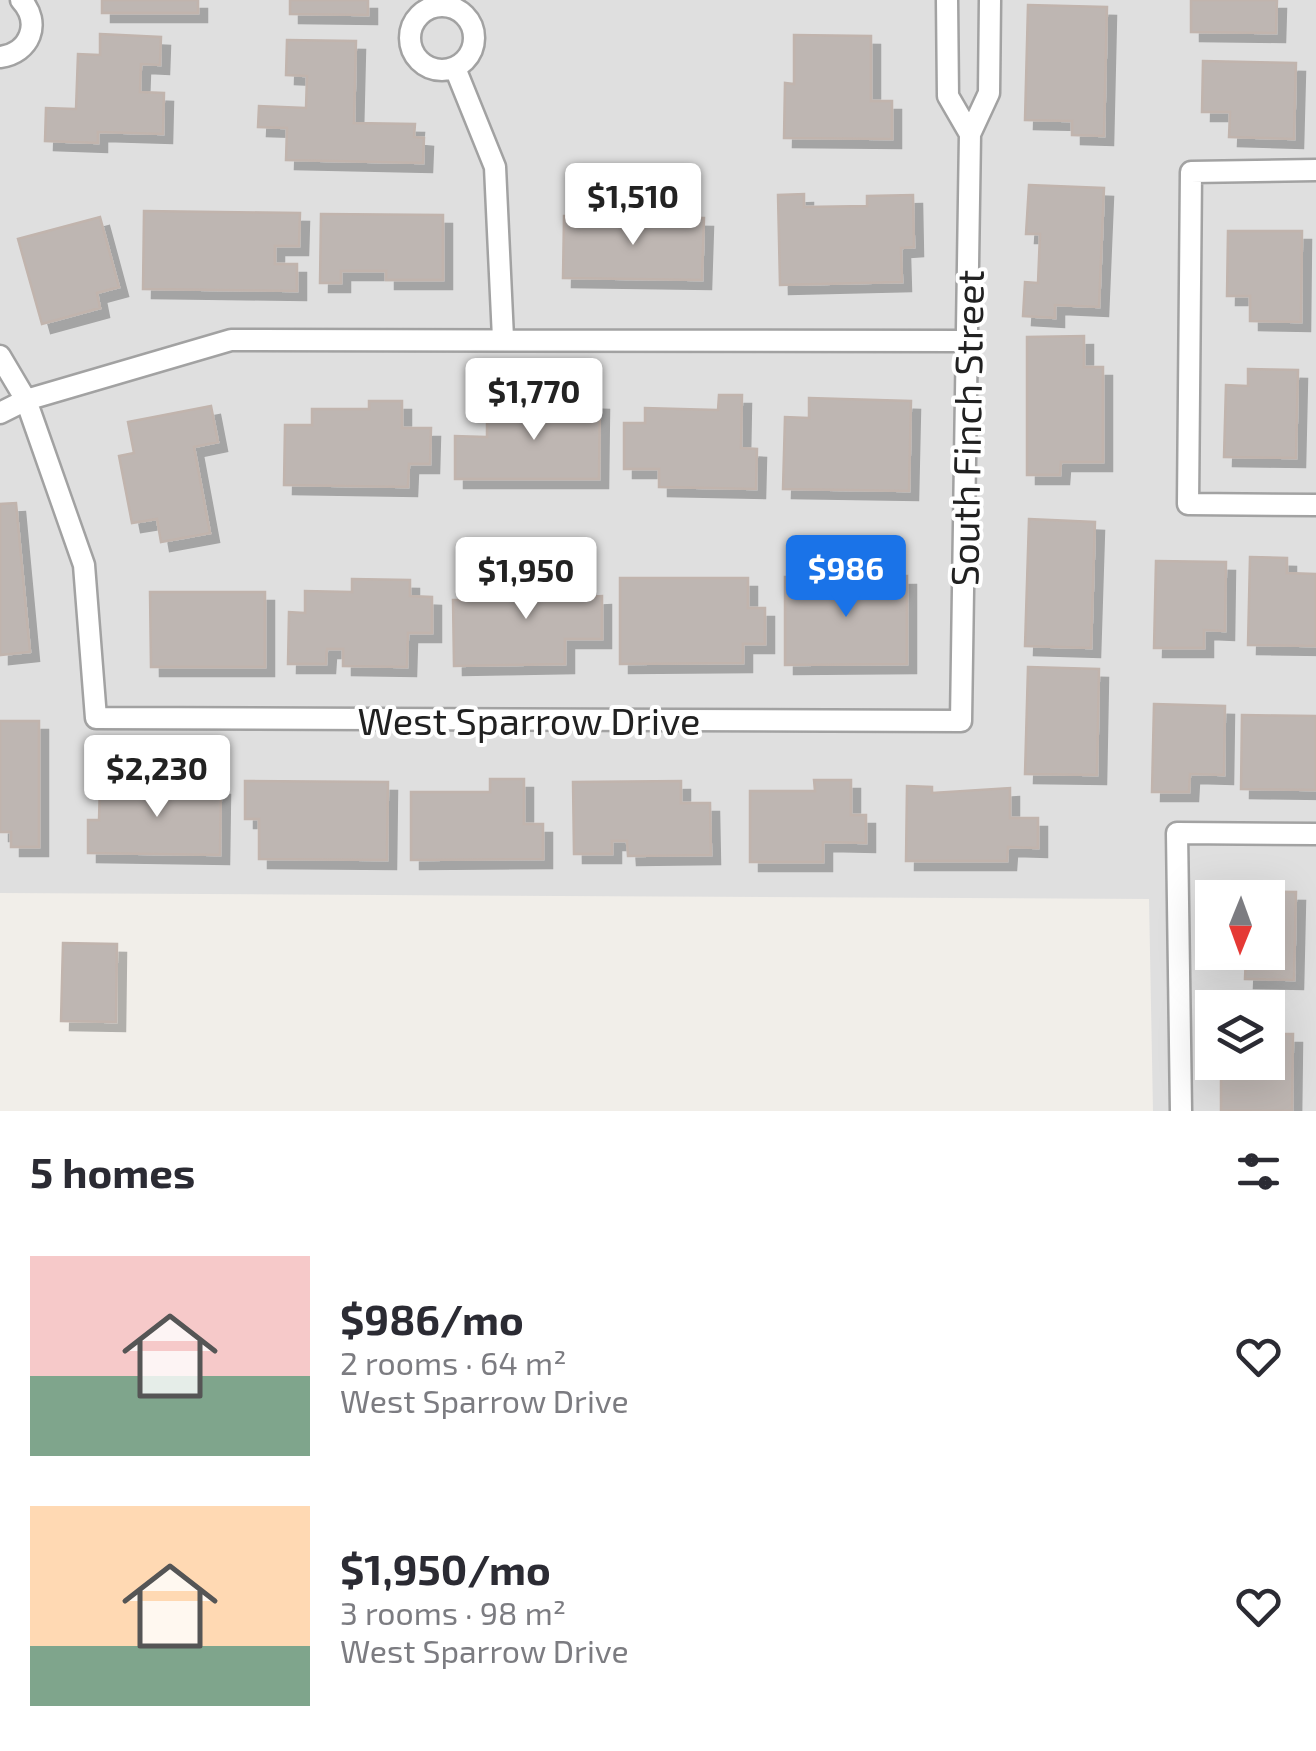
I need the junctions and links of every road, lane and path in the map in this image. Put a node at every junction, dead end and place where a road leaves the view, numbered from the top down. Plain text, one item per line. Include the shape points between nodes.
1 (21, 0) edge
2 (948, 0) edge
3 (990, 0) edge
4 (0, 57) edge
5 (455, 68) dead end
6 (970, 134) junction
7 (1316, 170) edge
8 (504, 338) junction
9 (968, 341) junction
10 (0, 356) edge
11 (26, 400) junction
12 (0, 413) edge
13 (1316, 504) edge
14 (962, 722) joint
15 (1316, 834) edge
16 (1182, 1111) edge

1 - 4 street via 32,19 29,39
2 - 6 street, South Finch Street via 948,96
3 - 6 street, South Finch Street via 989,92
5 - 8 street via 494,167
6 - 9 street, South Finch Street
7 - 13 street via 1191,172 1188,504
8 - 9 street
8 - 11 street via 230,340
9 - 14 street, South Finch Street
10 - 11 street
11 - 12 street
11 - 14 street, West Sparrow Drive via 84,565 96,718
15 - 16 street via 1176,833

